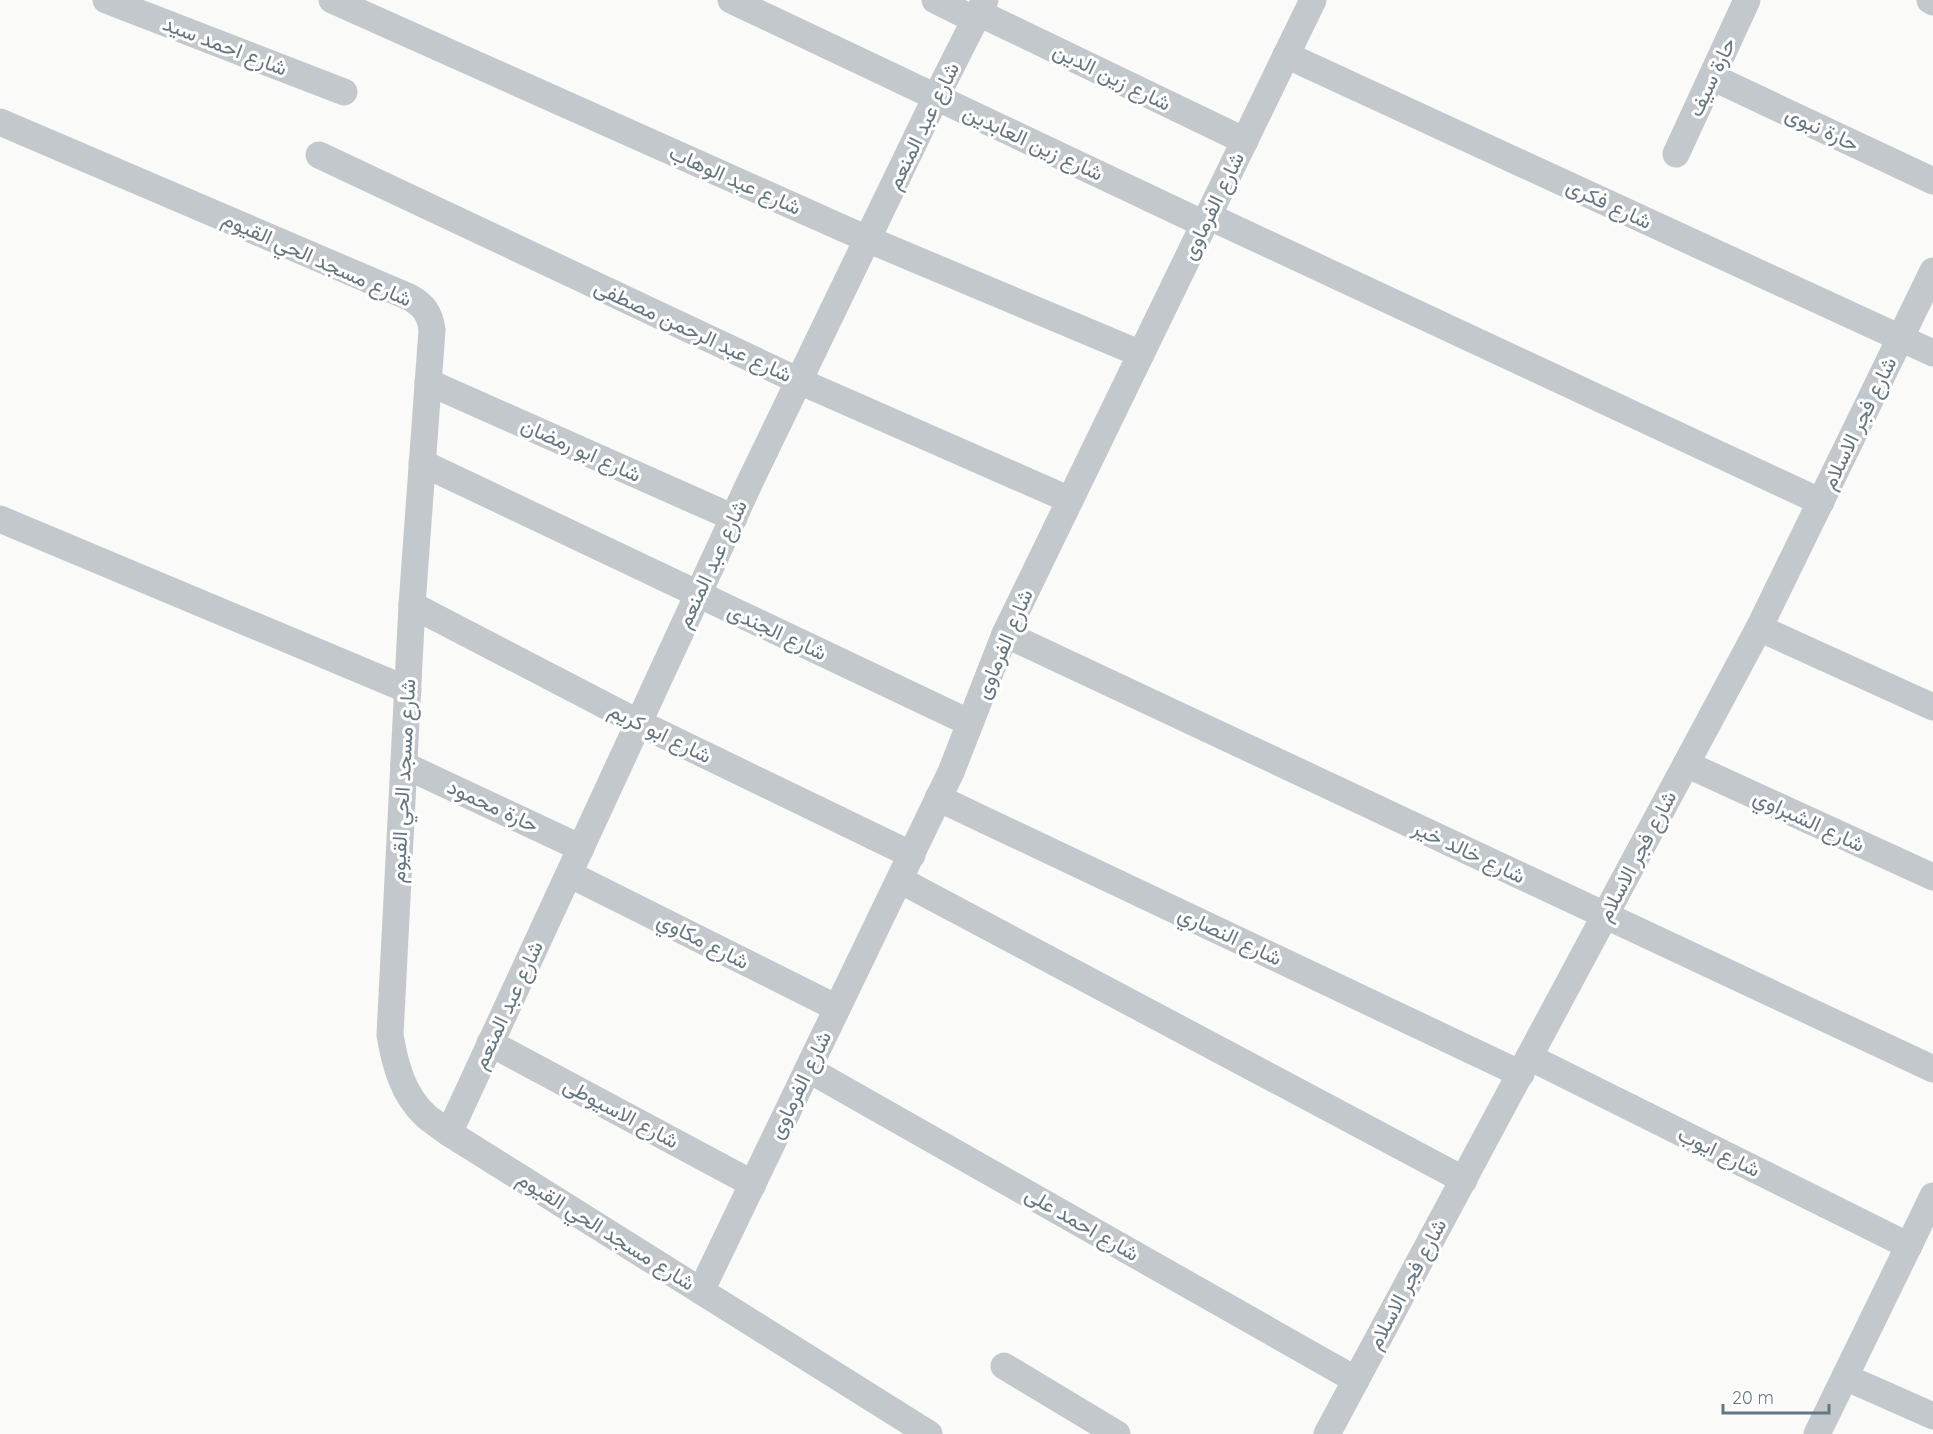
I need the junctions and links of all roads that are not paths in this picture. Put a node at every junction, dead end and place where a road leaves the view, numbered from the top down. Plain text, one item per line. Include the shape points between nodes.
1 (106, 0) edge
2 (332, 0) edge
3 (731, 0) edge
4 (935, 0) edge
5 (1313, 0) edge
6 (1747, 0) edge
7 (980, 11) edge
8 (1286, 56) junction
9 (1712, 77) junction
10 (344, 92) dead end
11 (936, 97) junction
12 (0, 122) edge
13 (1245, 141) junction
14 (1676, 154) dead end
15 (319, 155) dead end
16 (1933, 181) edge
17 (1206, 220) junction
18 (867, 239) junction
19 (1933, 271) edge
20 (1900, 338) junction
21 (1933, 353) edge
22 (1141, 354) junction
23 (799, 381) junction
24 (428, 382) junction
25 (422, 463) junction
26 (1070, 500) junction
27 (1821, 502) junction
28 (734, 518) junction
29 (0, 519) edge
30 (698, 594) junction
31 (412, 606) junction
32 (1759, 628) junction
33 (1005, 634) junction
34 (408, 690) junction
35 (1933, 707) edge
36 (639, 723) junction
37 (970, 723) junction
38 (1686, 764) junction
39 (404, 765) junction
40 (938, 798) junction
41 (581, 848) junction
42 (912, 855) junction
43 (569, 874) junction
44 (1933, 877) edge
45 (900, 880) junction
46 (1605, 915) junction
47 (837, 1008) junction
48 (490, 1042) junction
49 (1525, 1065) junction
50 (808, 1069) junction
51 (1933, 1069) edge
52 (448, 1133) junction
53 (1464, 1179) junction
54 (753, 1184) junction
55 (1933, 1196) edge
56 (1918, 1244) edge
57 (701, 1291) junction
58 (1004, 1366) dead end
59 (1845, 1377) junction
60 (1356, 1380) junction
61 (1933, 1416) edge
62 (1331, 1433) edge
63 (929, 1434) edge
64 (1117, 1434) edge
65 (1817, 1434) edge

1 - 10 street, شارع احمد سيد
2 - 18 street, شارع عبد الوهاب
3 - 11 street, شارع زين العابدين
4 - 7 street, شارع زين الدين
5 - 8 street, شارع الفرماوى
6 - 9 street, حارة سيف
7 - 11 street, شارع عبد المنعم
7 - 13 street, شارع زين الدين
8 - 13 street, شارع الفرماوى
8 - 20 street, شارع فكرى
9 - 14 street, حارة سيف
9 - 16 street, حارة نبوى
11 - 17 street, شارع زين العابدين
11 - 18 street, شارع عبد المنعم
12 - 24 street, شارع مسجد الحي القيوم via 418,302 431,320
13 - 17 street, شارع الفرماوى
15 - 23 street, شارع عبد الرحمن مصطفى
17 - 22 street, شارع الفرماوى
17 - 27 street, شارع زين العابدين
18 - 22 street, شارع عبد الوهاب
18 - 23 street, شارع عبد المنعم
19 - 20 street, شارع فجر الاسلام
20 - 21 street, شارع فكرى
20 - 27 street, شارع فجر الاسلام
22 - 26 street, شارع الفرماوى
23 - 26 street, شارع عبد الرحمن مصطفى
23 - 28 street, شارع عبد المنعم
24 - 25 street, شارع مسجد الحي القيوم
24 - 28 street, شارع ابو رمضان
25 - 30 street, شارع الجندى
25 - 31 street, شارع مسجد الحي القيوم
26 - 33 street, شارع الفرماوى
27 - 32 street, شارع فجر الاسلام
28 - 30 street, شارع عبد المنعم
29 - 34 street
30 - 36 street, شارع عبد المنعم
30 - 37 street, شارع الجندى
31 - 34 street, شارع مسجد الحي القيوم
31 - 36 street, شارع ابو كريم
32 - 35 street
32 - 38 street, شارع فجر الاسلام
33 - 37 street, شارع الفرماوى
33 - 46 street, شارع خالد خير
34 - 39 street, شارع مسجد الحي القيوم
36 - 41 street, شارع عبد المنعم
36 - 42 street, شارع ابو كريم
37 - 40 street, شارع الفرماوى
38 - 44 street, شارع الشبراوي
38 - 46 street, شارع فجر الاسلام
39 - 41 street, حارة محمود
39 - 52 street, شارع مسجد الحي القيوم via 390,1035 395,1065 407,1092 425,1115
40 - 42 street, شارع الفرماوى
40 - 49 street, شارع النصاري
41 - 43 street, شارع عبد المنعم
42 - 45 street, شارع الفرماوى
43 - 47 street, شارع مكاوي
43 - 48 street, شارع عبد المنعم
45 - 47 street, شارع الفرماوى
45 - 53 street
46 - 49 street, شارع فجر الاسلام
46 - 51 street, شارع خالد خير
47 - 50 street, شارع الفرماوى
48 - 52 street, شارع عبد المنعم
48 - 54 street, شارع الاسيوطى
49 - 53 street, شارع فجر الاسلام
49 - 56 street, شارع ايوب
50 - 54 street, شارع الفرماوى
50 - 60 street, شارع احمد على
52 - 57 street, شارع مسجد الحي القيوم
53 - 60 street, شارع فجر الاسلام
54 - 57 street, شارع الفرماوى
55 - 56 street
56 - 59 street
57 - 63 street, شارع مسجد الحي القيوم
58 - 64 street
59 - 61 street
59 - 65 street
60 - 62 street, شارع فجر الاسلام

